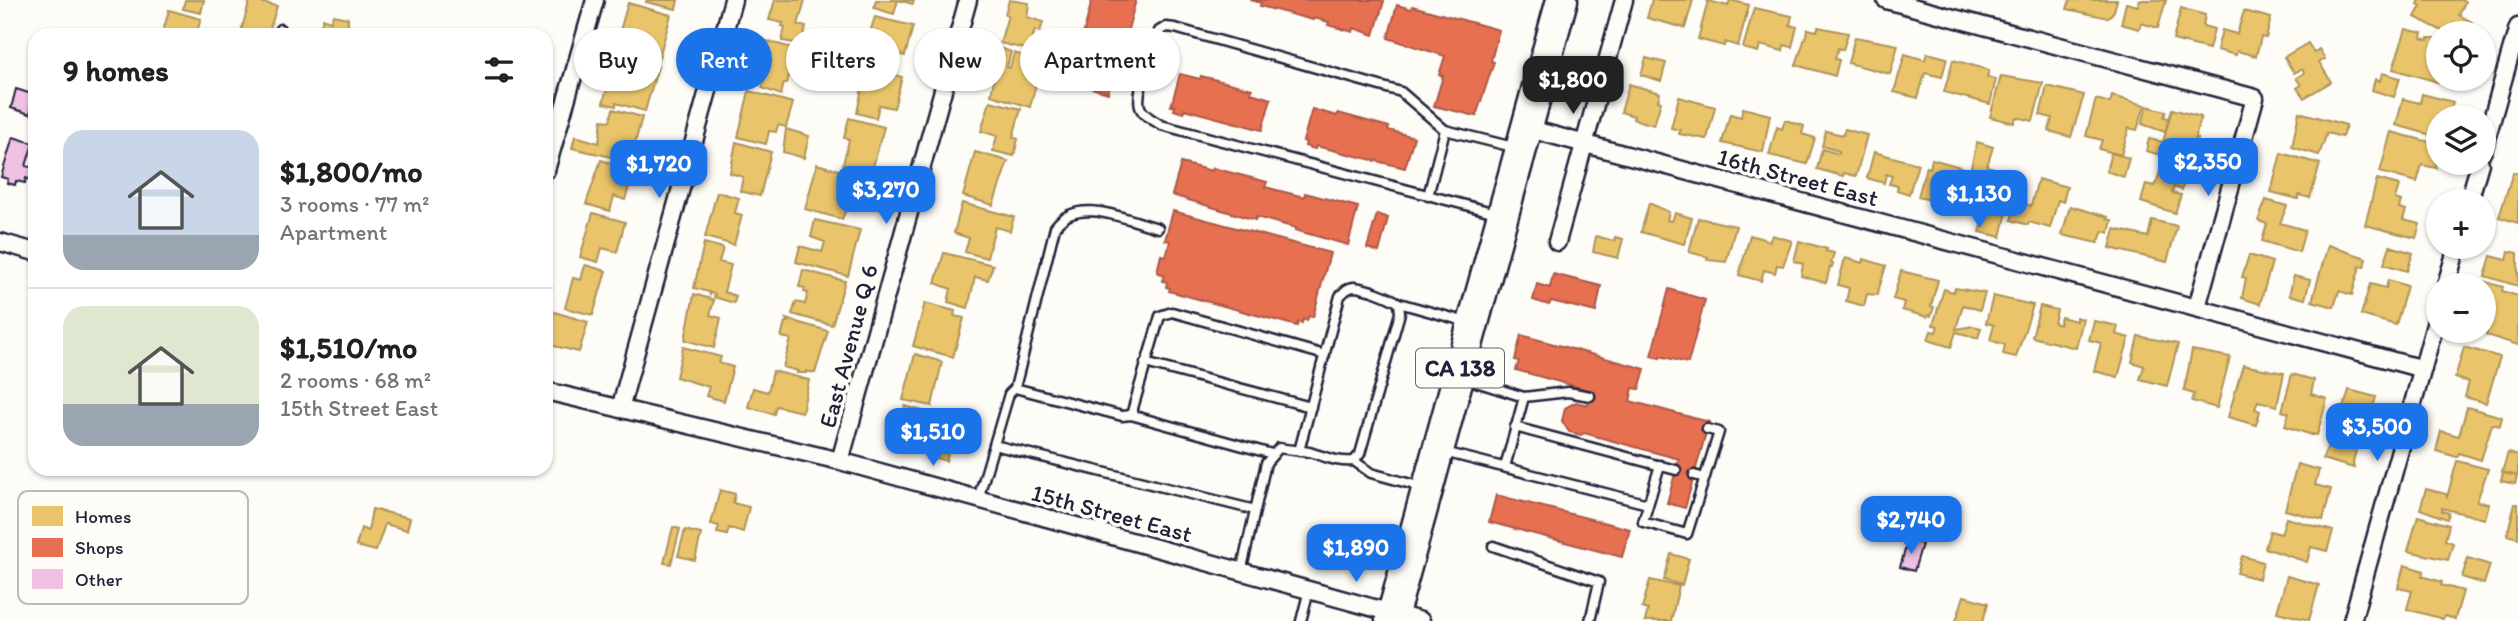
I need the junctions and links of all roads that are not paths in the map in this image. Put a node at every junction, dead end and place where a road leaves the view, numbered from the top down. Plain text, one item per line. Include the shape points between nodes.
1 (595, 0) edge
2 (733, 0) edge
3 (968, 0) edge
4 (1562, 0) edge
5 (1624, 0) edge
6 (1886, 0) edge
7 (2518, 27) edge
8 (2496, 106) edge
9 (1445, 130) junction
10 (1523, 138) junction
11 (1584, 144) junction
12 (553, 146) edge
13 (1427, 196) junction
14 (1502, 215) junction
15 (1158, 228) dead end
16 (0, 242) edge
17 (1557, 242) dead end
18 (28, 250) edge
19 (1399, 303) junction
20 (2197, 307) junction
21 (1472, 324) junction
22 (2430, 343) edge
23 (1325, 355) junction
24 (1145, 363) junction
25 (2423, 369) junction
26 (1458, 376) junction
27 (1015, 387) junction
28 (553, 393) edge
29 (1590, 396) dead end
30 (1524, 397) junction
31 (1311, 407) junction
32 (620, 409) junction
33 (1131, 415) junction
34 (1515, 427) junction
35 (1707, 429) dead end
36 (994, 445) junction
37 (1437, 450) junction
38 (1299, 451) junction
39 (1272, 454) junction
40 (840, 461) junction
41 (1354, 461) junction
42 (1660, 465) junction
43 (1505, 467) junction
44 (1676, 470) dead end
45 (1694, 475) dead end
46 (1705, 478) junction
47 (1427, 489) junction
48 (978, 499) junction
49 (1648, 504) junction
50 (1255, 510) junction
51 (1493, 546) dead end
52 (1241, 572) junction
53 (1309, 590) junction
54 (1392, 617) edge
55 (1301, 621) edge
56 (1421, 621) edge
57 (1590, 621) edge
58 (2352, 621) edge

1 - 12 street
2 - 32 street
3 - 40 street, East Avenue Q 6
4 - 10 highway, CA 138
5 - 11 street
6 - 20 street via 2255,98
7 - 8 street
9 - 10 lane
9 - 13 lane
9 - 13 lane via 1401,92 1175,28 1159,31 1140,94 1144,114 1161,125
10 - 11 street, 16th Street East
10 - 14 highway, CA 138
11 - 17 street
11 - 20 street, 16th Street East
13 - 14 lane
14 - 21 highway, CA 138
15 - 27 lane via 1080,210 1061,218
16 - 18 street
19 - 21 lane
19 - 23 lane via 1347,289 1340,296
19 - 41 lane via 1360,454
20 - 25 street, 16th Street East
21 - 26 highway, CA 138
22 - 25 street
23 - 24 lane via 1172,312 1160,316
23 - 31 lane
24 - 31 lane
24 - 33 lane
25 - 58 street
26 - 30 lane
26 - 37 highway, CA 138
27 - 33 lane
27 - 36 lane
28 - 32 street, 15th Street East
29 - 30 lane
30 - 34 lane
31 - 38 lane
32 - 40 street, 15th Street East
33 - 39 lane
34 - 42 lane
34 - 43 lane
35 - 46 lane via 1719,432
36 - 48 lane
36 - 50 lane
37 - 43 lane
37 - 47 highway, CA 138
38 - 39 lane via 1279,449
38 - 41 lane via 1344,463
39 - 50 lane
40 - 48 street, 15th Street East
41 - 47 lane via 1371,473
42 - 44 lane
42 - 49 lane
43 - 49 lane
45 - 46 lane
46 - 49 lane via 1687,534 1643,522
47 - 54 highway, CA 138
48 - 52 street, 15th Street East
50 - 52 lane
51 - 57 lane via 1599,582
52 - 53 street, 15th Street East
53 - 54 street, 15th Street East
53 - 55 lane
54 - 56 street, 15th Street East

